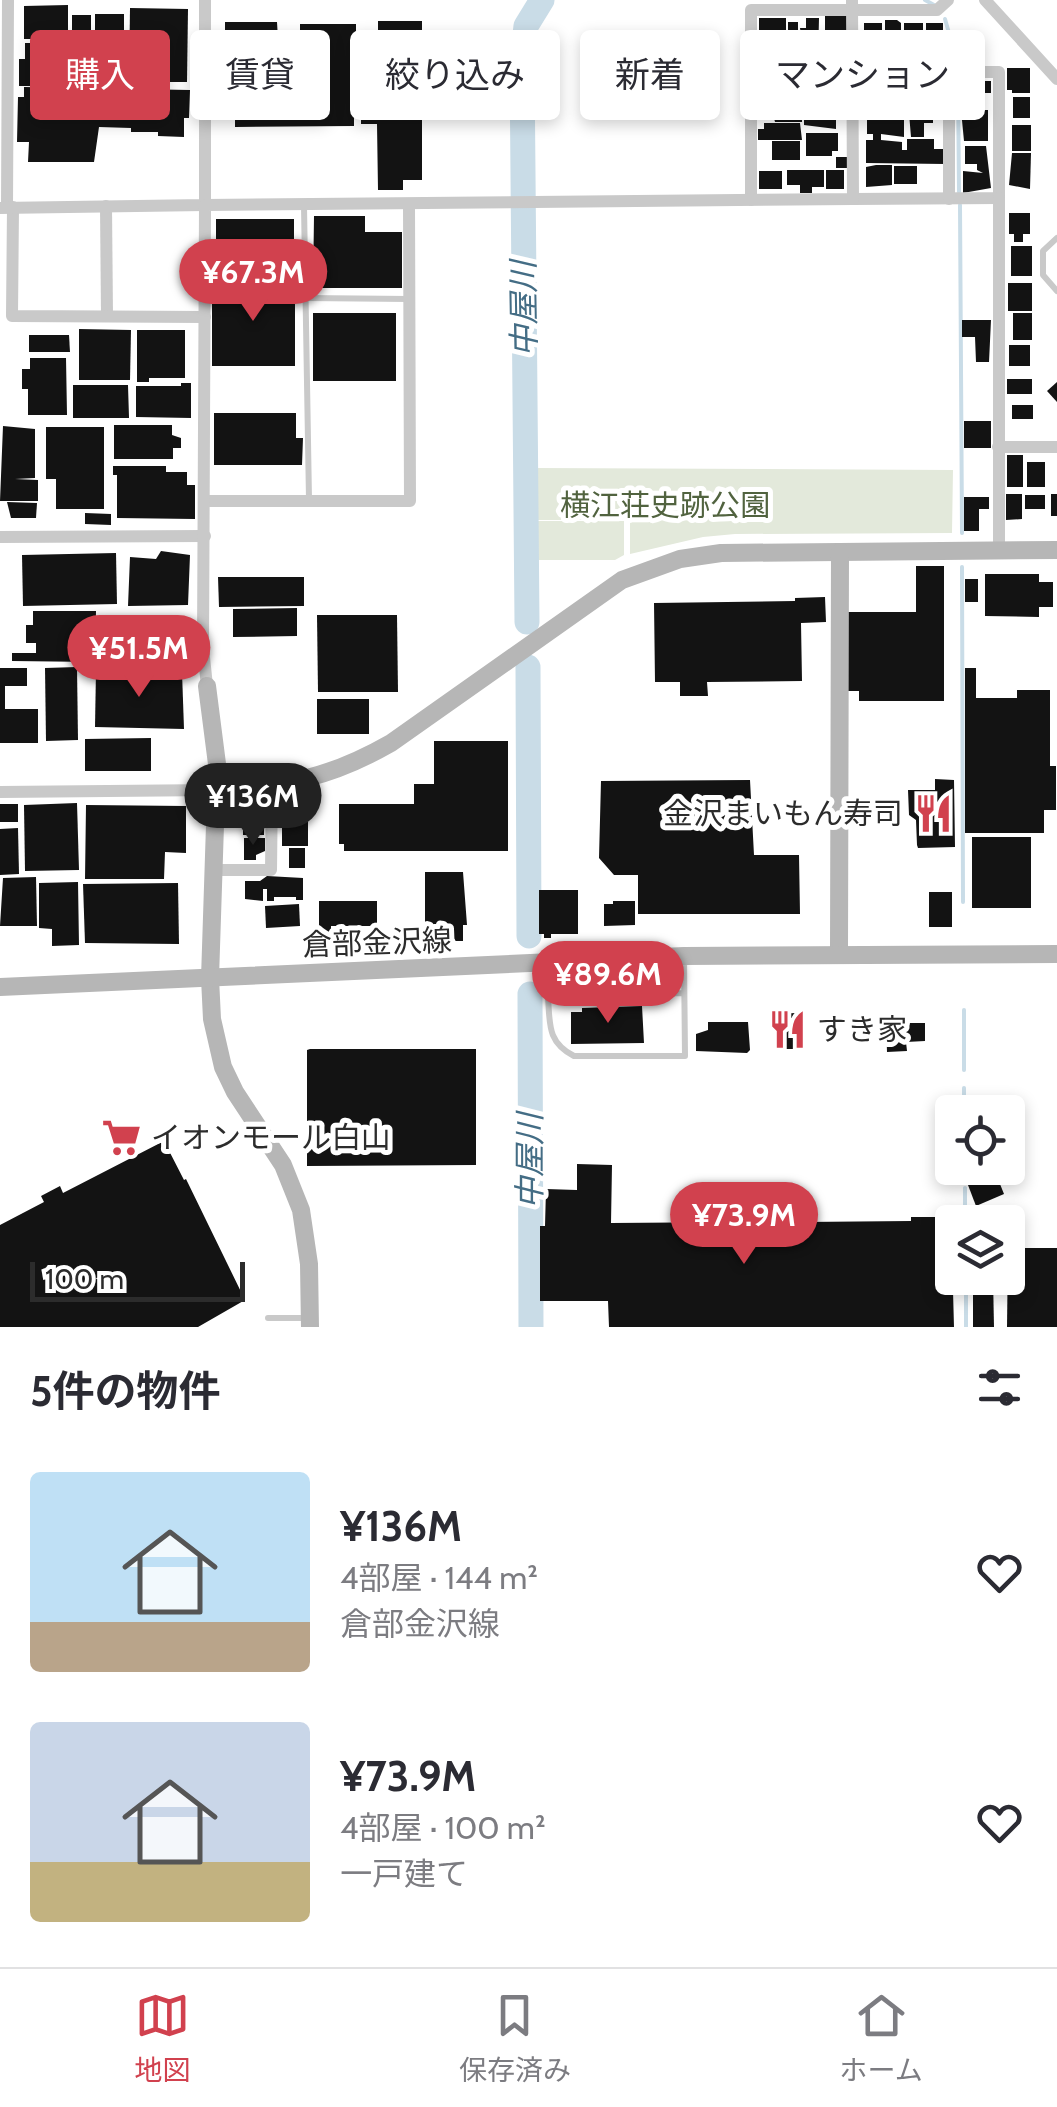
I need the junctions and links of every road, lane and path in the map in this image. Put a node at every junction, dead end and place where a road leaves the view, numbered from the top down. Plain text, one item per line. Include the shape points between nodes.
1 (8, 0) edge
2 (205, 0) edge
3 (948, 0) edge
4 (986, 0) edge
5 (852, 4) edge
6 (751, 5) edge
7 (852, 30) edge
8 (985, 72) edge
9 (1057, 80) edge
10 (751, 120) edge
11 (853, 120) edge
12 (949, 120) edge
13 (949, 198) junction
14 (999, 198) junction
15 (854, 199) junction
16 (751, 200) junction
17 (205, 205) junction
18 (304, 205) junction
19 (409, 205) junction
20 (106, 206) junction
21 (7, 208) edge
22 (1057, 238) edge
23 (1057, 291) edge
24 (305, 298) junction
25 (409, 299) junction
26 (107, 316) junction
27 (205, 317) junction
28 (998, 447) junction
29 (1057, 447) edge
30 (205, 501) junction
31 (309, 501) junction
32 (205, 536) junction
33 (0, 537) edge
34 (999, 550) junction
35 (1057, 550) edge
36 (840, 552) junction
37 (208, 686) joint
38 (272, 786) junction
39 (216, 790) junction
40 (0, 792) edge
41 (213, 870) junction
42 (840, 953) junction
43 (1057, 954) edge
44 (684, 956) junction
45 (210, 978) junction
46 (0, 987) edge
47 (684, 993) junction
48 (268, 1318) dead end
49 (310, 1323) edge

1 - 21 street
2 - 17 street
3 - 5 street via 937,10
4 - 9 street
5 - 6 street
5 - 7 street
8 - 14 street via 999,72
10 - 16 street
11 - 15 street
12 - 13 street
13 - 14 street
13 - 15 street
14 - 28 street
15 - 16 street
16 - 19 street
17 - 18 street
17 - 20 street
17 - 27 street
18 - 19 street
18 - 24 lane
19 - 25 street
20 - 21 street
20 - 26 street
21 - 26 street via 12,316
22 - 23 lane via 1043,251 1042,275
24 - 25 lane
24 - 31 lane
25 - 31 street via 410,500
26 - 27 street
27 - 30 street
28 - 29 street
28 - 34 street
30 - 31 street
30 - 32 street
32 - 33 street
32 - 37 street
34 - 35 street
34 - 36 street
36 - 38 street via 722,553 650,568 584,604 352,766
36 - 42 street
37 - 39 street
38 - 39 street
38 - 41 street via 271,870
39 - 40 street
39 - 41 street
41 - 45 street
42 - 43 street, 倉部金沢線
42 - 44 street, 倉部金沢線
44 - 45 street, 倉部金沢線
44 - 47 lane
45 - 46 street, 倉部金沢線
45 - 49 street via 223,1067 283,1165 301,1210
47 - 47 lane via 685,1056 574,1056 550,1035 548,997
48 - 49 lane

